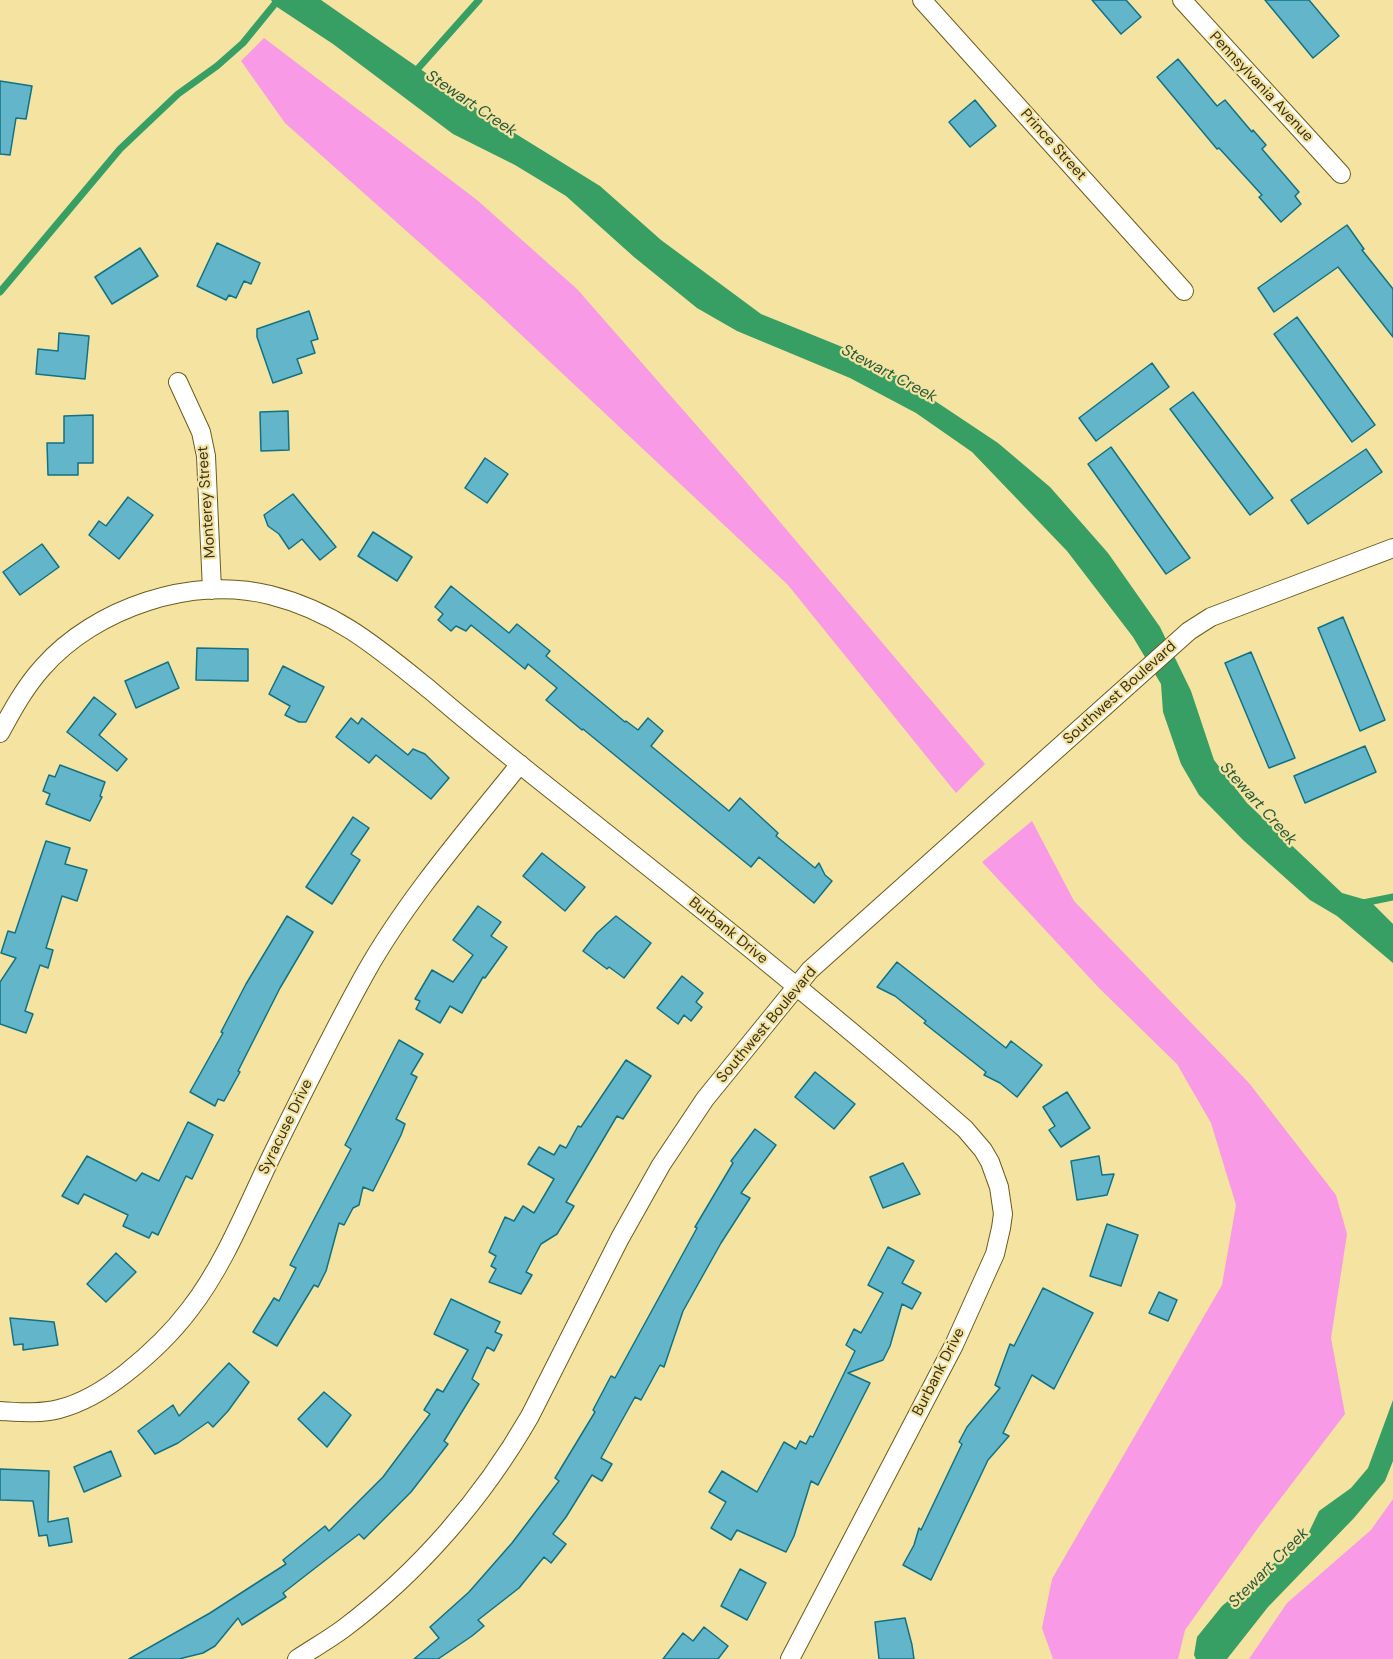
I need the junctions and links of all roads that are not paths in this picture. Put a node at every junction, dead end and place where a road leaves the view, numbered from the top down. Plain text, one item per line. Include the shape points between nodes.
1 (922, 0) edge
2 (1182, 0) edge
3 (1341, 174) dead end
4 (1184, 291) dead end
5 (178, 382) dead end
6 (1393, 548) edge
7 (212, 590) junction
8 (0, 733) edge
9 (520, 764) junction
10 (798, 987) junction
11 (0, 1411) edge
12 (297, 1659) edge
13 (790, 1659) edge

1 - 4 street, Prince Street
2 - 3 street, Pennsylvania Avenue
5 - 7 street, Monterey Street via 201,432 206,456
6 - 10 street, Southwest Boulevard via 1211,617 1189,631 810,970
7 - 8 street, Burbank Drive via 170,595 131,606 73,639 44,665 21,694
7 - 9 street, Burbank Drive via 267,594 305,605 342,623 376,646
9 - 10 street, Burbank Drive
9 - 11 street, Syracuse Drive via 452,848 368,969 216,1269 178,1325 144,1359 98,1392 59,1409
10 - 12 street, Southwest Boulevard via 705,1099 661,1165 530,1416 485,1486 392,1589
10 - 13 street, Burbank Drive via 965,1129 990,1162 999,1187 1002,1214 994,1254 954,1345

